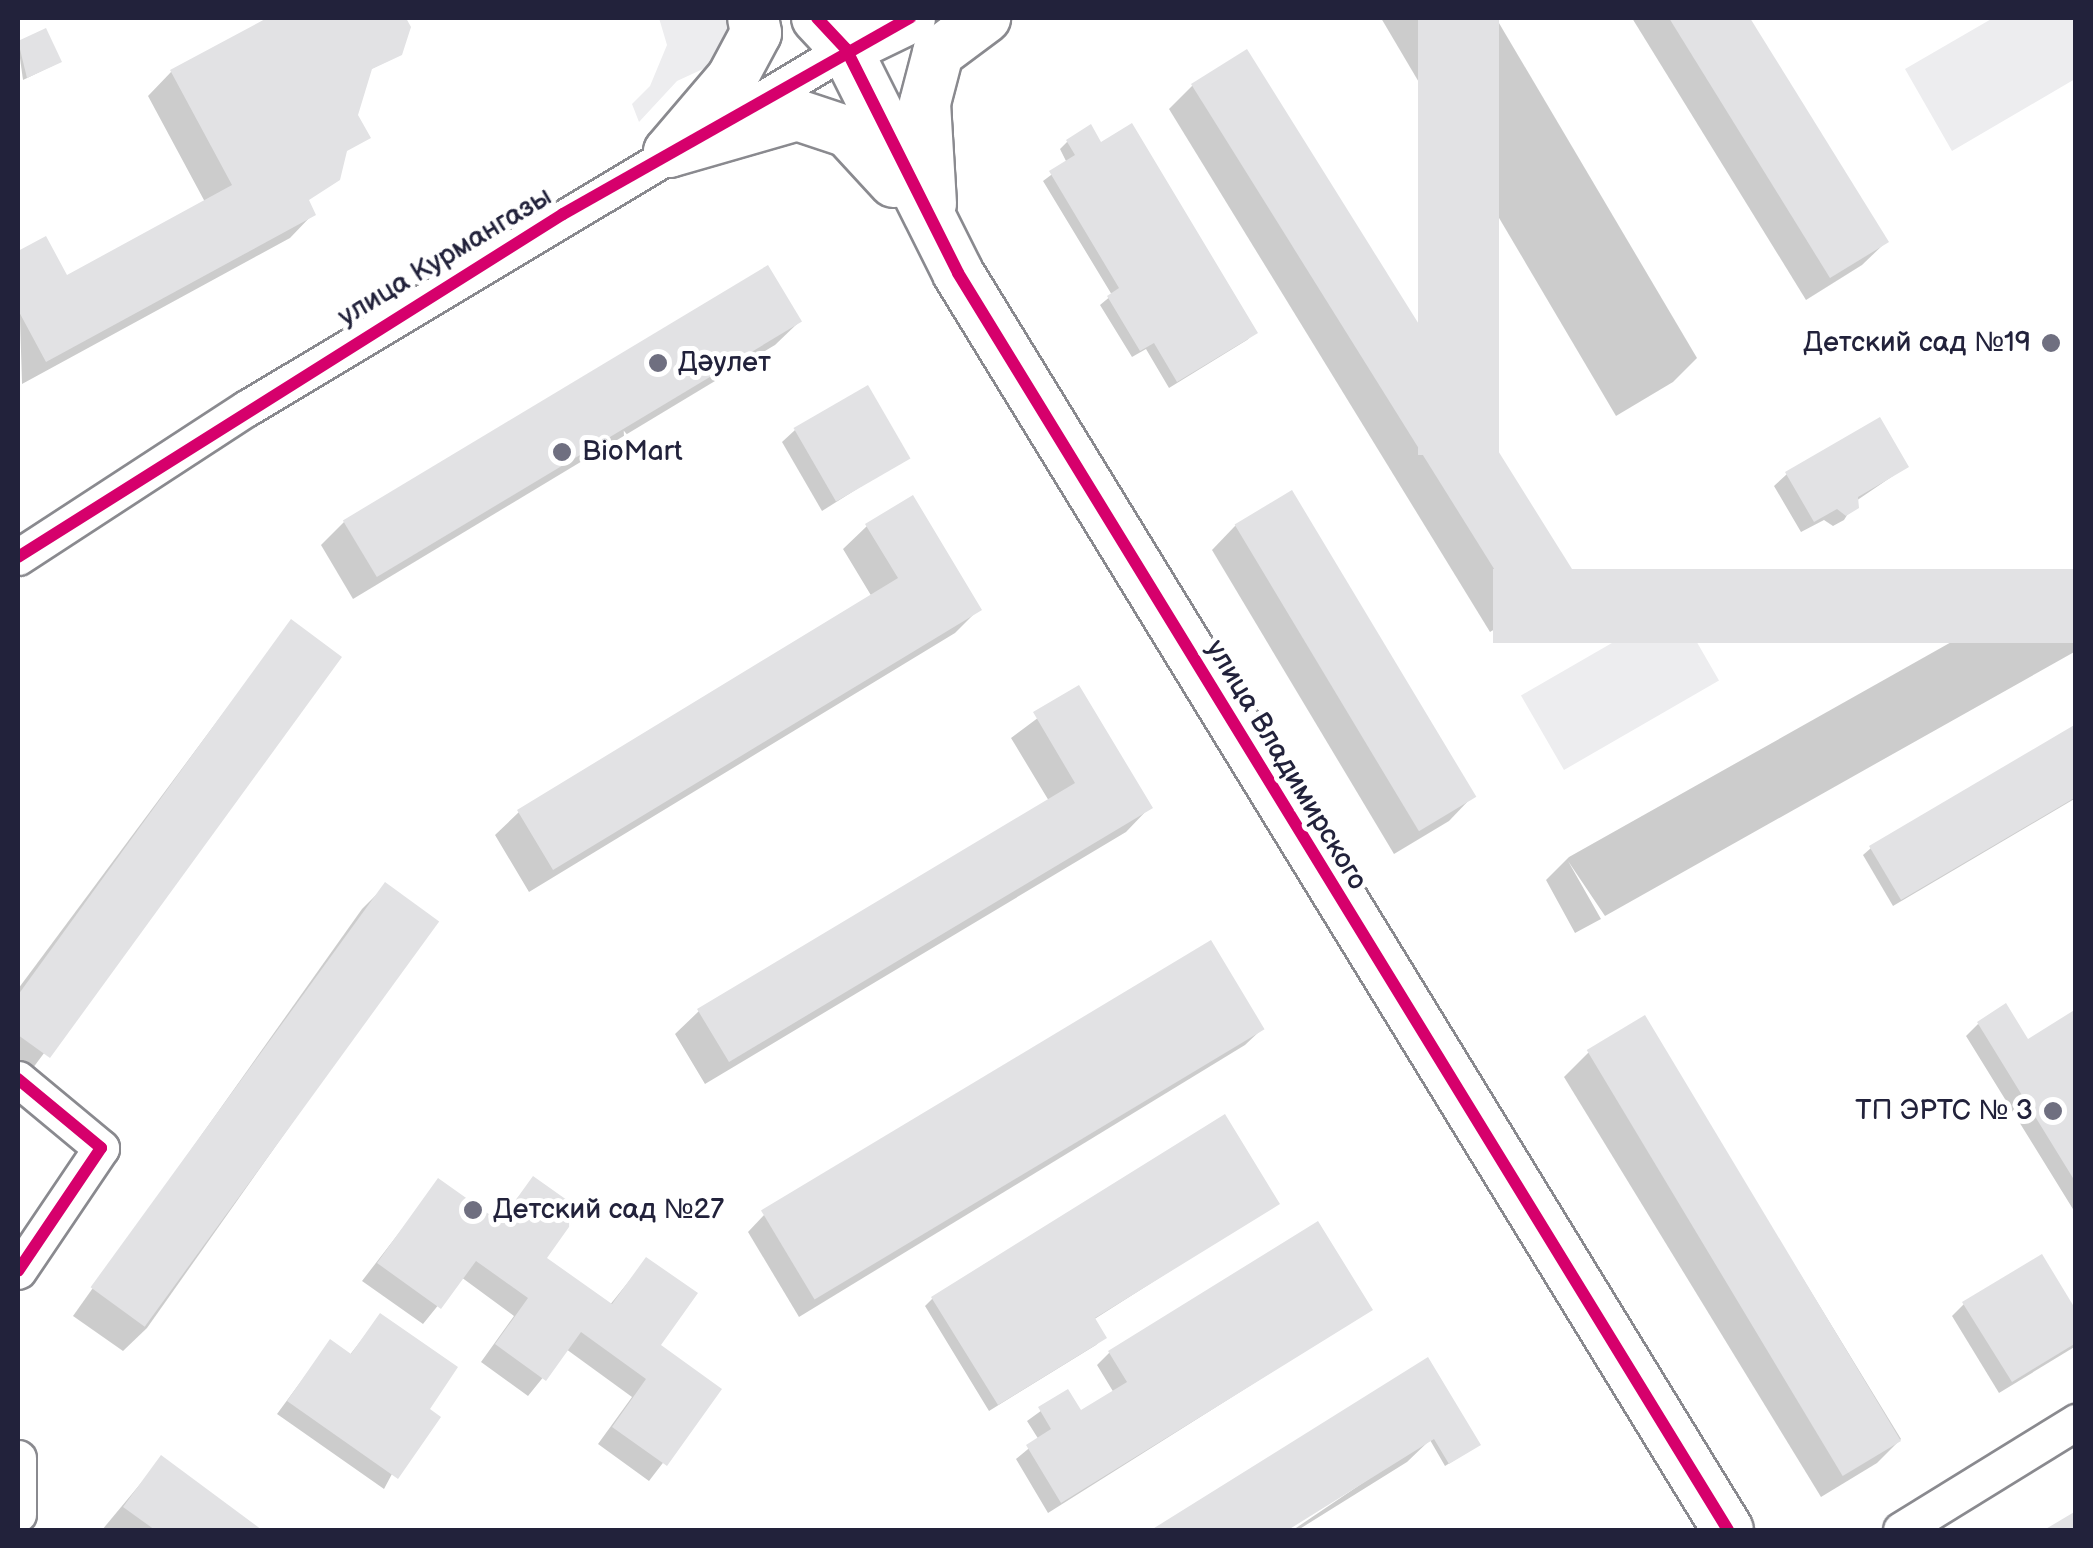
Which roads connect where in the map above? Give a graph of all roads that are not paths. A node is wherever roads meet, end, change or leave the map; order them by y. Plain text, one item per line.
1 (754, 18) edge
2 (910, 18) edge
3 (984, 18) edge
4 (832, 33) edge
5 (669, 152) junction
6 (932, 224) junction
7 (18, 557) edge
8 (18, 1079) edge
9 (18, 1271) edge
10 (2076, 1422) edge
11 (18, 1458) edge
12 (18, 1514) edge
13 (1728, 1530) edge
14 (1901, 1530) edge

1 - 5 street
2 - 4 street, улица Курмангазы
3 - 6 street
4 - 5 street, улица Курмангазы
4 - 6 street, улица Владимирского
5 - 6 street
5 - 7 street, улица Курмангазы
6 - 13 street, улица Владимирского
8 - 9 street
10 - 14 street
11 - 12 street

